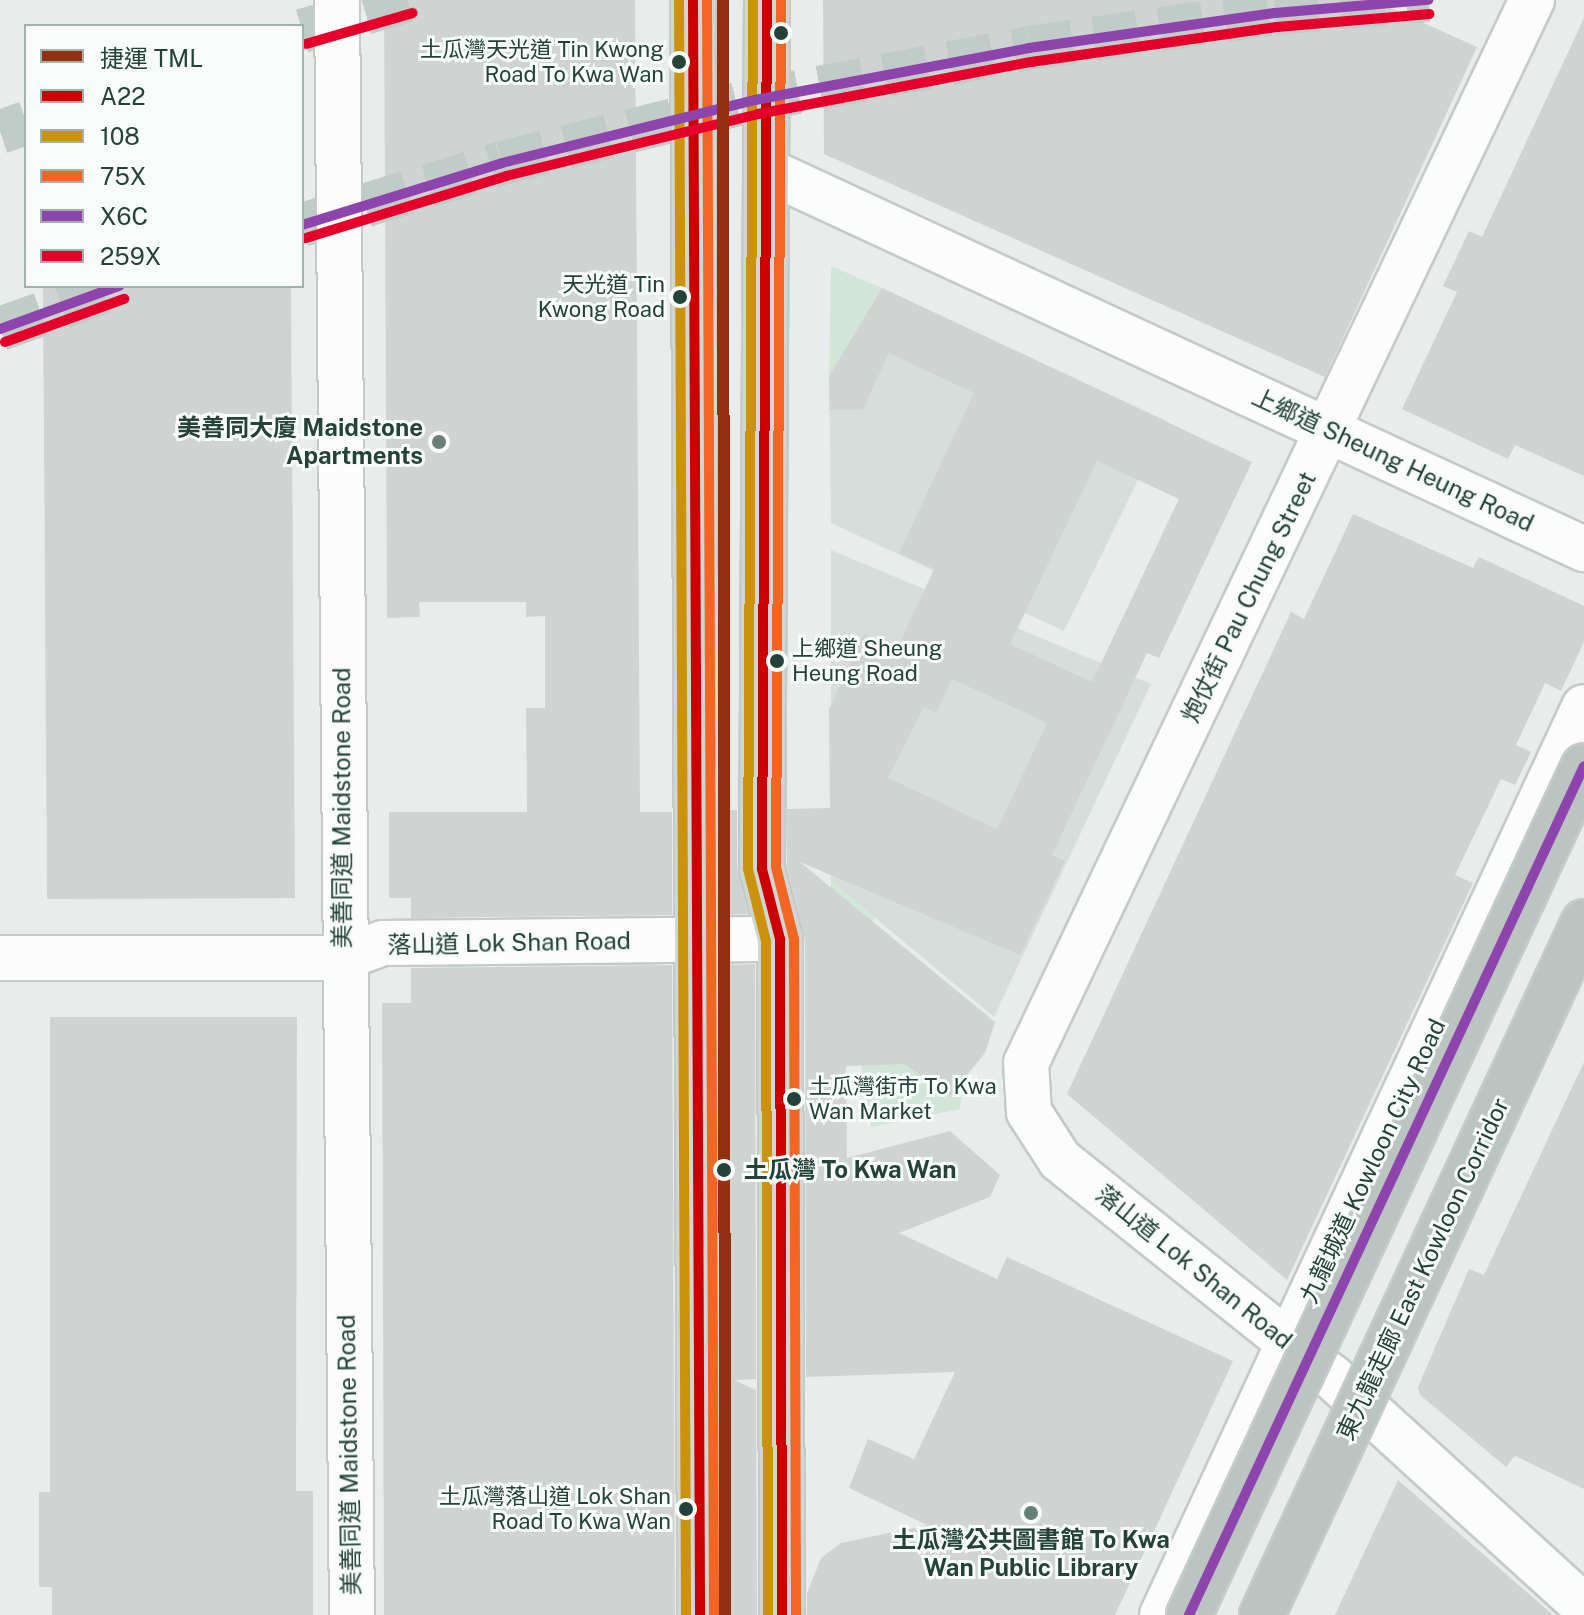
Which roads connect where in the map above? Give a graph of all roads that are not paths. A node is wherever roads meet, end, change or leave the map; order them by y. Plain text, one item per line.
1 (337, 0) edge
2 (693, 0) edge
3 (767, 0) edge
4 (1532, 0) edge
5 (766, 170) junction
6 (1329, 431) junction
7 (1584, 549) edge
8 (1584, 707) edge
9 (1584, 766) edge
10 (1584, 922) edge
11 (780, 939) junction
12 (700, 941) junction
13 (1584, 955) edge
14 (0, 958) edge
15 (342, 958) junction
16 (1026, 1063) joint
17 (1288, 1342) junction
18 (1371, 1413) junction
19 (1584, 1606) edge
20 (352, 1615) edge
21 (700, 1615) edge
22 (782, 1615) edge
23 (1162, 1615) edge
24 (1189, 1615) edge
25 (1262, 1615) edge
26 (1277, 1615) edge

1 - 15 street, 美善同道 Maidstone Road
2 - 12 main road
3 - 5 main road
4 - 6 street, 炮仗街 Pau Chung Street
5 - 6 street, 上鄉道 Sheung Heung Road
5 - 11 main road
6 - 7 street, 上鄉道 Sheung Heung Road
6 - 16 street, 炮仗街 Pau Chung Street
8 - 17 street, 九龍城道 Kowloon City Road
9 - 24 highway, bridge
10 - 25 highway, 東九龍走廊 East Kowloon Corridor, bridge
11 - 12 street, 落山道 Lok Shan Road
11 - 22 main road
12 - 15 street, 落山道 Lok Shan Road
12 - 21 main road
13 - 18 street
14 - 15 street, 落山道 Lok Shan Road
15 - 20 street, 美善同道 Maidstone Road
16 - 17 street, 落山道 Lok Shan Road
17 - 18 street, 落山道 Lok Shan Road
17 - 23 street, 九龍城道 Kowloon City Road
18 - 19 street, 落山道 Lok Shan Road
18 - 26 street

